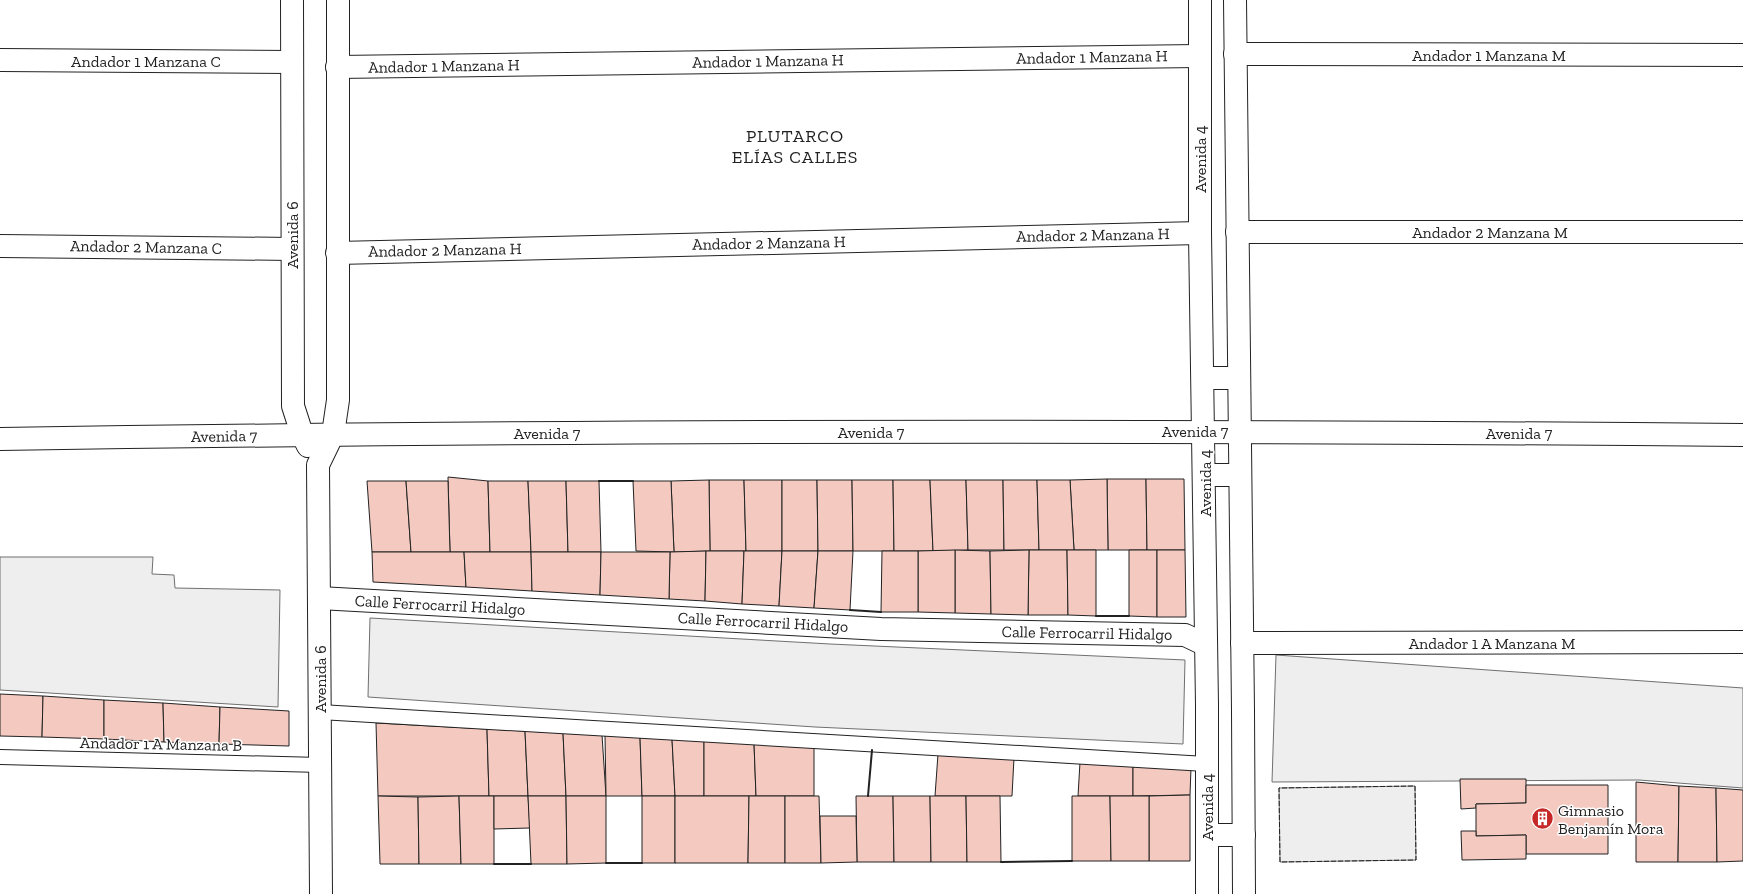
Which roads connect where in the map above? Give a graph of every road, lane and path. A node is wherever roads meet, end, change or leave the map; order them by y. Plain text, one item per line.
1 (292, 0) edge
2 (338, 0) edge
3 (1200, 0) edge
4 (1235, 0) edge
5 (1235, 54) junction
6 (1743, 55) edge
7 (1199, 56) junction
8 (0, 60) edge
9 (291, 62) junction
10 (337, 67) junction
11 (1237, 232) junction
12 (1743, 232) edge
13 (1200, 233) junction
14 (0, 246) edge
15 (292, 249) junction
16 (337, 253) junction
17 (1203, 378) junction
18 (1239, 378) junction
19 (1240, 430) junction
20 (1204, 431) junction
21 (302, 434) junction
22 (333, 434) junction
23 (1743, 434) edge
24 (0, 439) edge
25 (318, 465) junction
26 (1204, 475) junction
27 (1240, 475) junction
28 (319, 598) junction
29 (1743, 642) edge
30 (1242, 643) junction
31 (1206, 644) junction
32 (320, 712) junction
33 (0, 757) edge
34 (1206, 758) junction
35 (320, 764) junction
36 (1207, 835) junction
37 (1244, 835) junction
38 (321, 894) edge
39 (1207, 894) edge
40 (1244, 894) edge

1 - 9 street, Avenida 6
2 - 10 street, Avenida 6
3 - 7 street, Avenida 4
4 - 5 street
5 - 6 street, Andador 1 Manzana M
5 - 11 street
7 - 10 street, Andador 1 Manzana H
7 - 13 street, Avenida 4
8 - 9 street, Andador 1 Manzana C
9 - 15 street, Avenida 6
10 - 16 street, Avenida 6
11 - 12 street, Andador 2 Manzana M
11 - 18 street
13 - 16 street, Andador 2 Manzana H
13 - 17 street, Avenida 4
14 - 15 street, Andador 2 Manzana C
15 - 21 street, Avenida 6
16 - 22 street, Avenida 6
17 - 18 street
17 - 20 street, Avenida 4
18 - 19 street
19 - 20 street, Avenida 7
19 - 23 street, Avenida 7
19 - 27 street
20 - 22 street, Avenida 7
20 - 26 street, Avenida 4
21 - 22 street, Avenida 7
21 - 24 street, Avenida 7
21 - 25 street, Avenida 6
22 - 25 street, Avenida 6
25 - 28 street, Avenida 6
26 - 27 street
26 - 31 street, Avenida 4
27 - 30 street
28 - 31 street, Calle Ferrocarril Hidalgo
28 - 32 street, Avenida 6
29 - 30 street, Andador 1 A Manzana M
30 - 37 street
31 - 34 street, Avenida 4
32 - 34 lane
32 - 35 street, Avenida 6
33 - 35 lane, Andador 1 A Manzana B
34 - 36 street, Avenida 4
35 - 38 street, Avenida 6
36 - 37 street
36 - 39 street, Avenida 4
37 - 40 street

